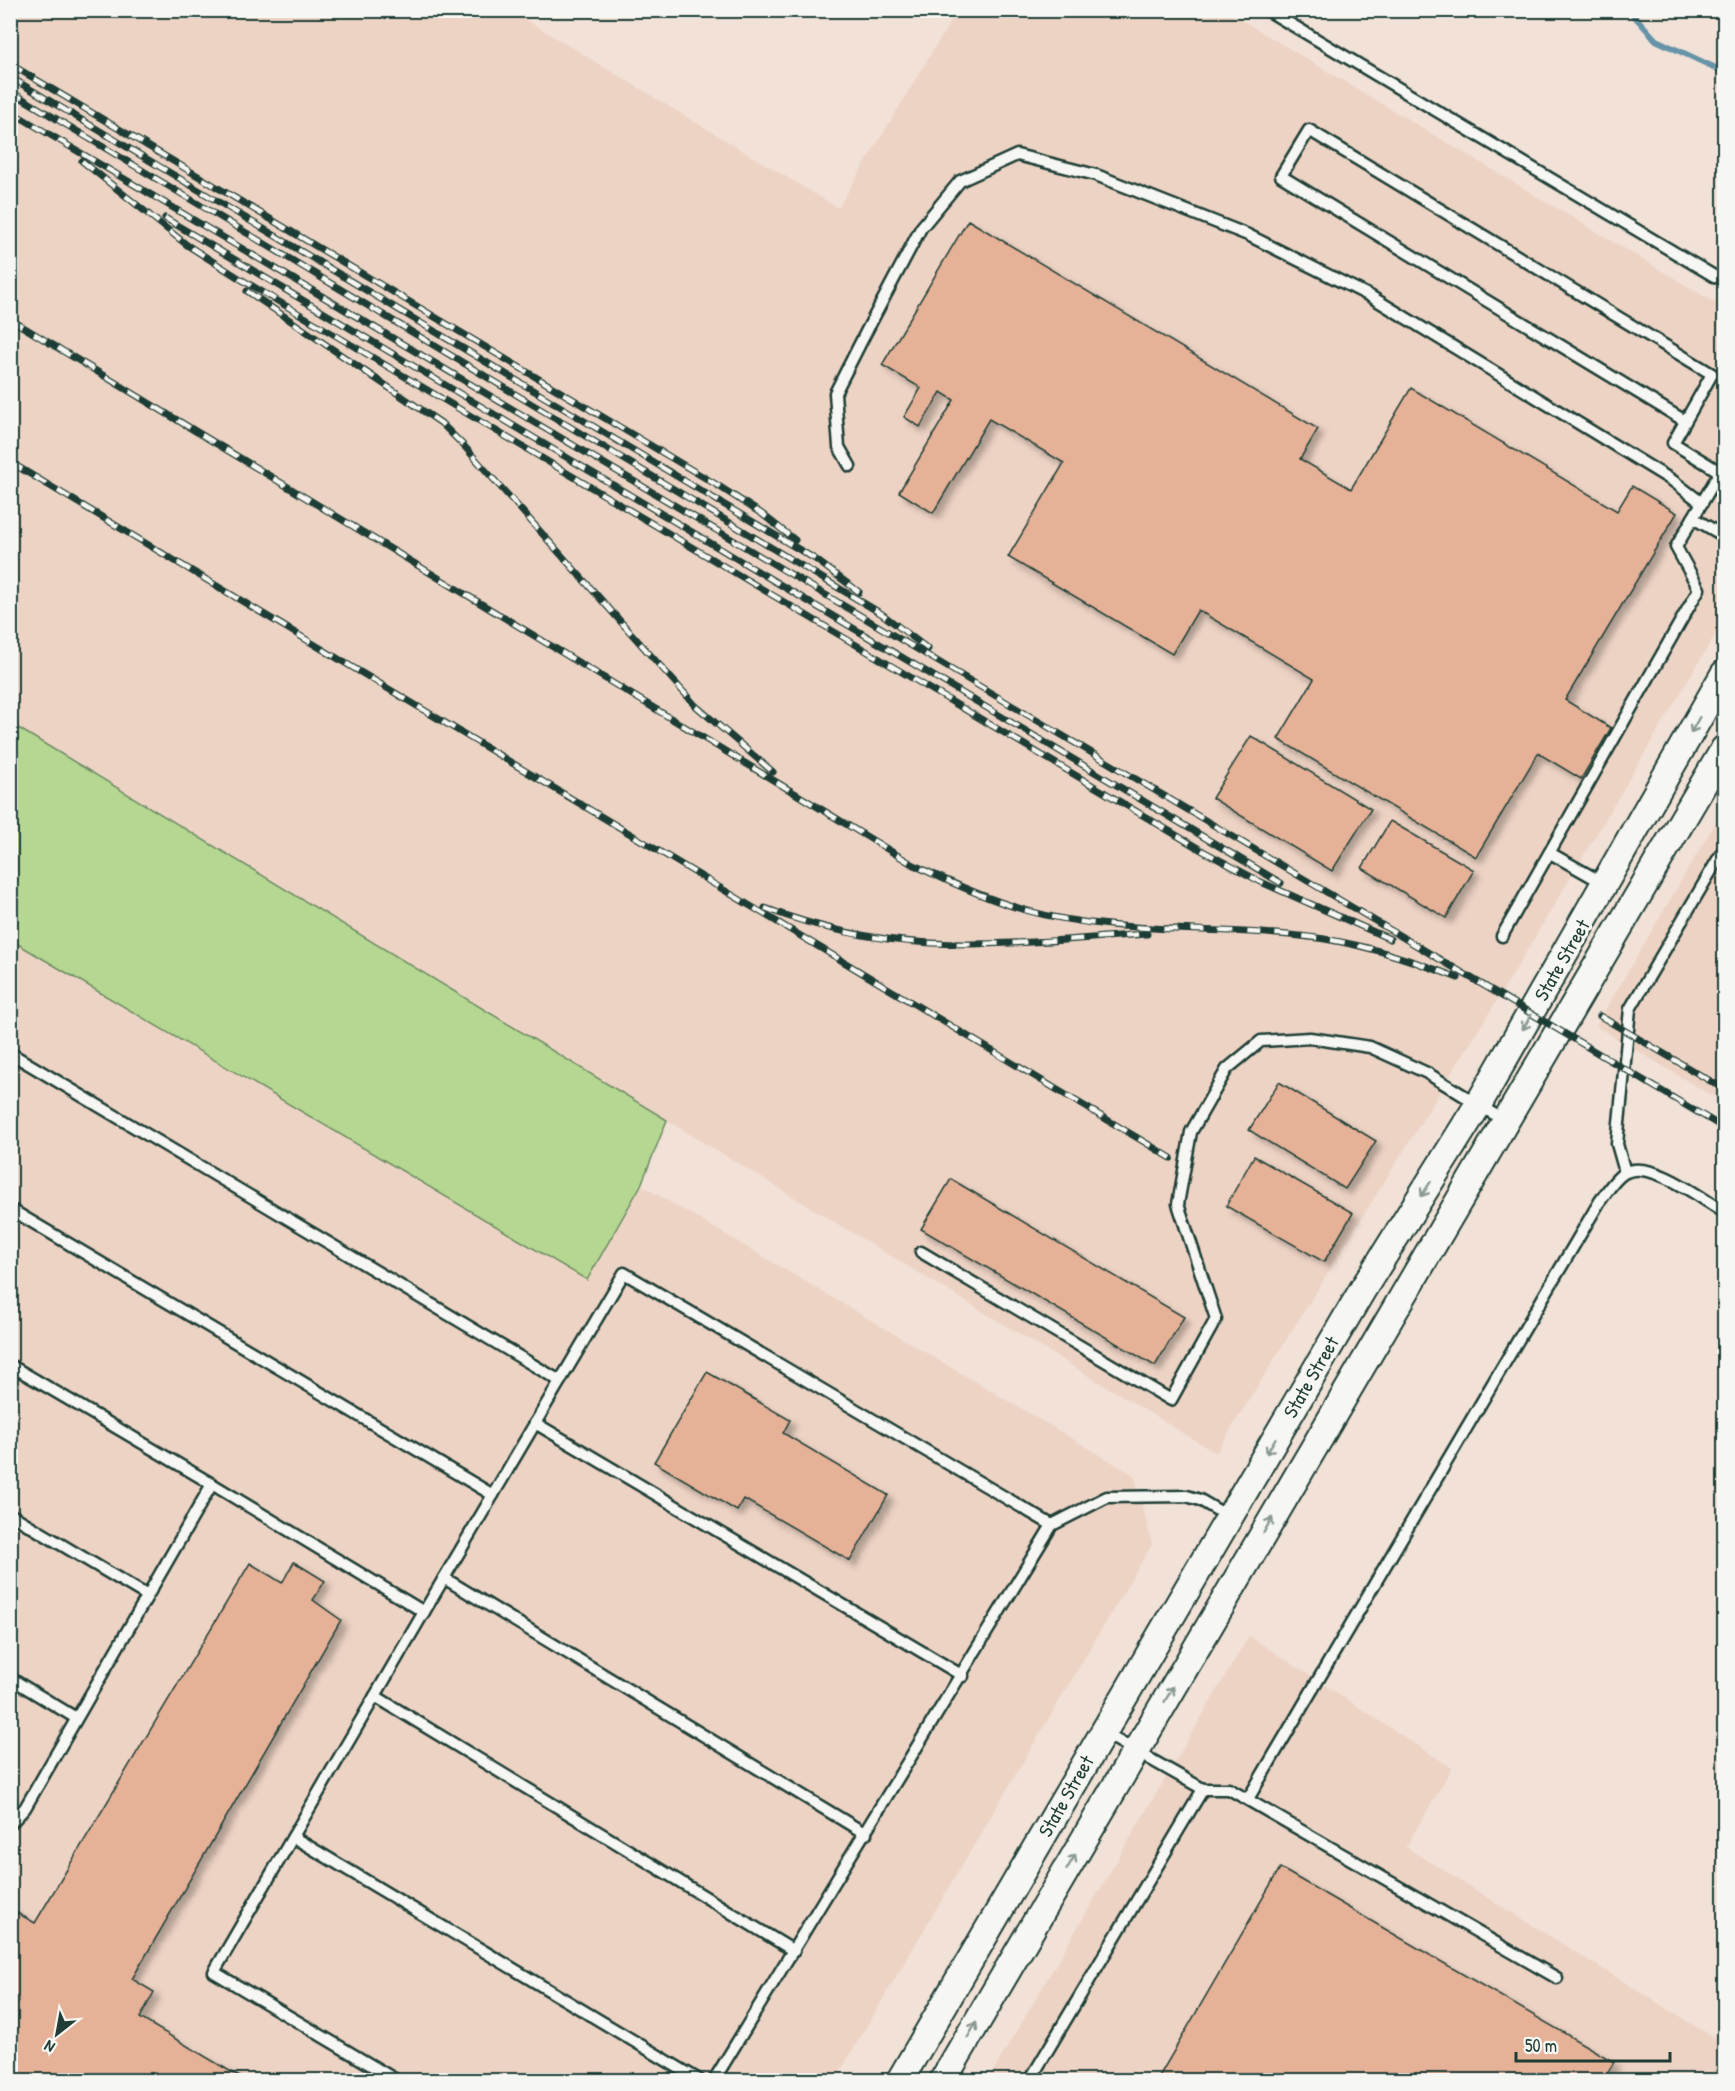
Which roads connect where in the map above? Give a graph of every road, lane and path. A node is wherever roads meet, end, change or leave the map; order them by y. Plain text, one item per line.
1 (1267, 10) edge
2 (1725, 279) edge
3 (1685, 421) junction
4 (850, 466) dead end
5 (1722, 473) edge
6 (1702, 503) junction
7 (1693, 518) junction
8 (1725, 536) edge
9 (1725, 674) edge
10 (1725, 749) edge
11 (1725, 849) edge
12 (1550, 853) junction
13 (1606, 884) junction
14 (1502, 936) dead end
15 (10, 1053) edge
16 (1479, 1105) junction
17 (1505, 1121) junction
18 (1625, 1172) junction
19 (10, 1209) edge
20 (1725, 1212) edge
21 (921, 1252) dead end
22 (10, 1365) edge
23 (560, 1381) junction
24 (535, 1423) junction
25 (212, 1484) junction
26 (493, 1496) junction
27 (10, 1514) edge
28 (1229, 1517) junction
29 (1052, 1525) junction
30 (444, 1578) junction
31 (146, 1595) junction
32 (424, 1612) junction
33 (963, 1676) junction
34 (10, 1678) edge
35 (375, 1696) junction
36 (76, 1718) junction
37 (1103, 1732) junction
38 (1136, 1751) junction
39 (1203, 1789) junction
40 (1248, 1799) junction
41 (10, 1824) edge
42 (866, 1834) junction
43 (293, 1836) junction
44 (794, 1951) junction
45 (1557, 1978) dead end
46 (396, 2080) edge
47 (699, 2080) edge
48 (714, 2080) edge
49 (900, 2080) edge
50 (943, 2080) edge
51 (1030, 2080) edge

1 - 2 lane
3 - 3 lane
3 - 5 lane
4 - 6 lane
5 - 6 lane
6 - 7 lane
7 - 8 lane
7 - 12 lane
9 -> 13 street, State Street
10 - 17 street, State Street
11 - 18 lane
12 - 13 lane
12 - 14 lane
13 -> 16 street, State Street
15 - 23 lane
16 - 17 lane
16 - 21 lane
16 -> 28 street, State Street
38 -> 17 street, State Street
18 - 20 lane
18 - 40 lane
19 - 26 lane
22 - 25 lane
23 - 24 lane
23 - 29 lane
24 - 26 lane
24 - 33 lane
25 - 31 lane
25 - 32 lane
26 - 30 lane
27 - 31 lane
28 - 29 lane
28 - 37 street, State Street
29 - 33 lane
30 - 32 lane
30 - 42 lane
31 - 36 lane
32 - 35 lane
33 - 42 lane
34 - 36 lane
35 - 43 lane
35 - 44 lane
36 - 41 lane
37 - 38 lane
37 - 49 street, State Street
38 - 39 lane
50 -> 38 street, State Street
39 - 40 lane
39 - 51 lane
40 - 45 lane
42 - 44 lane
43 - 46 lane
43 - 47 lane
44 - 48 lane

